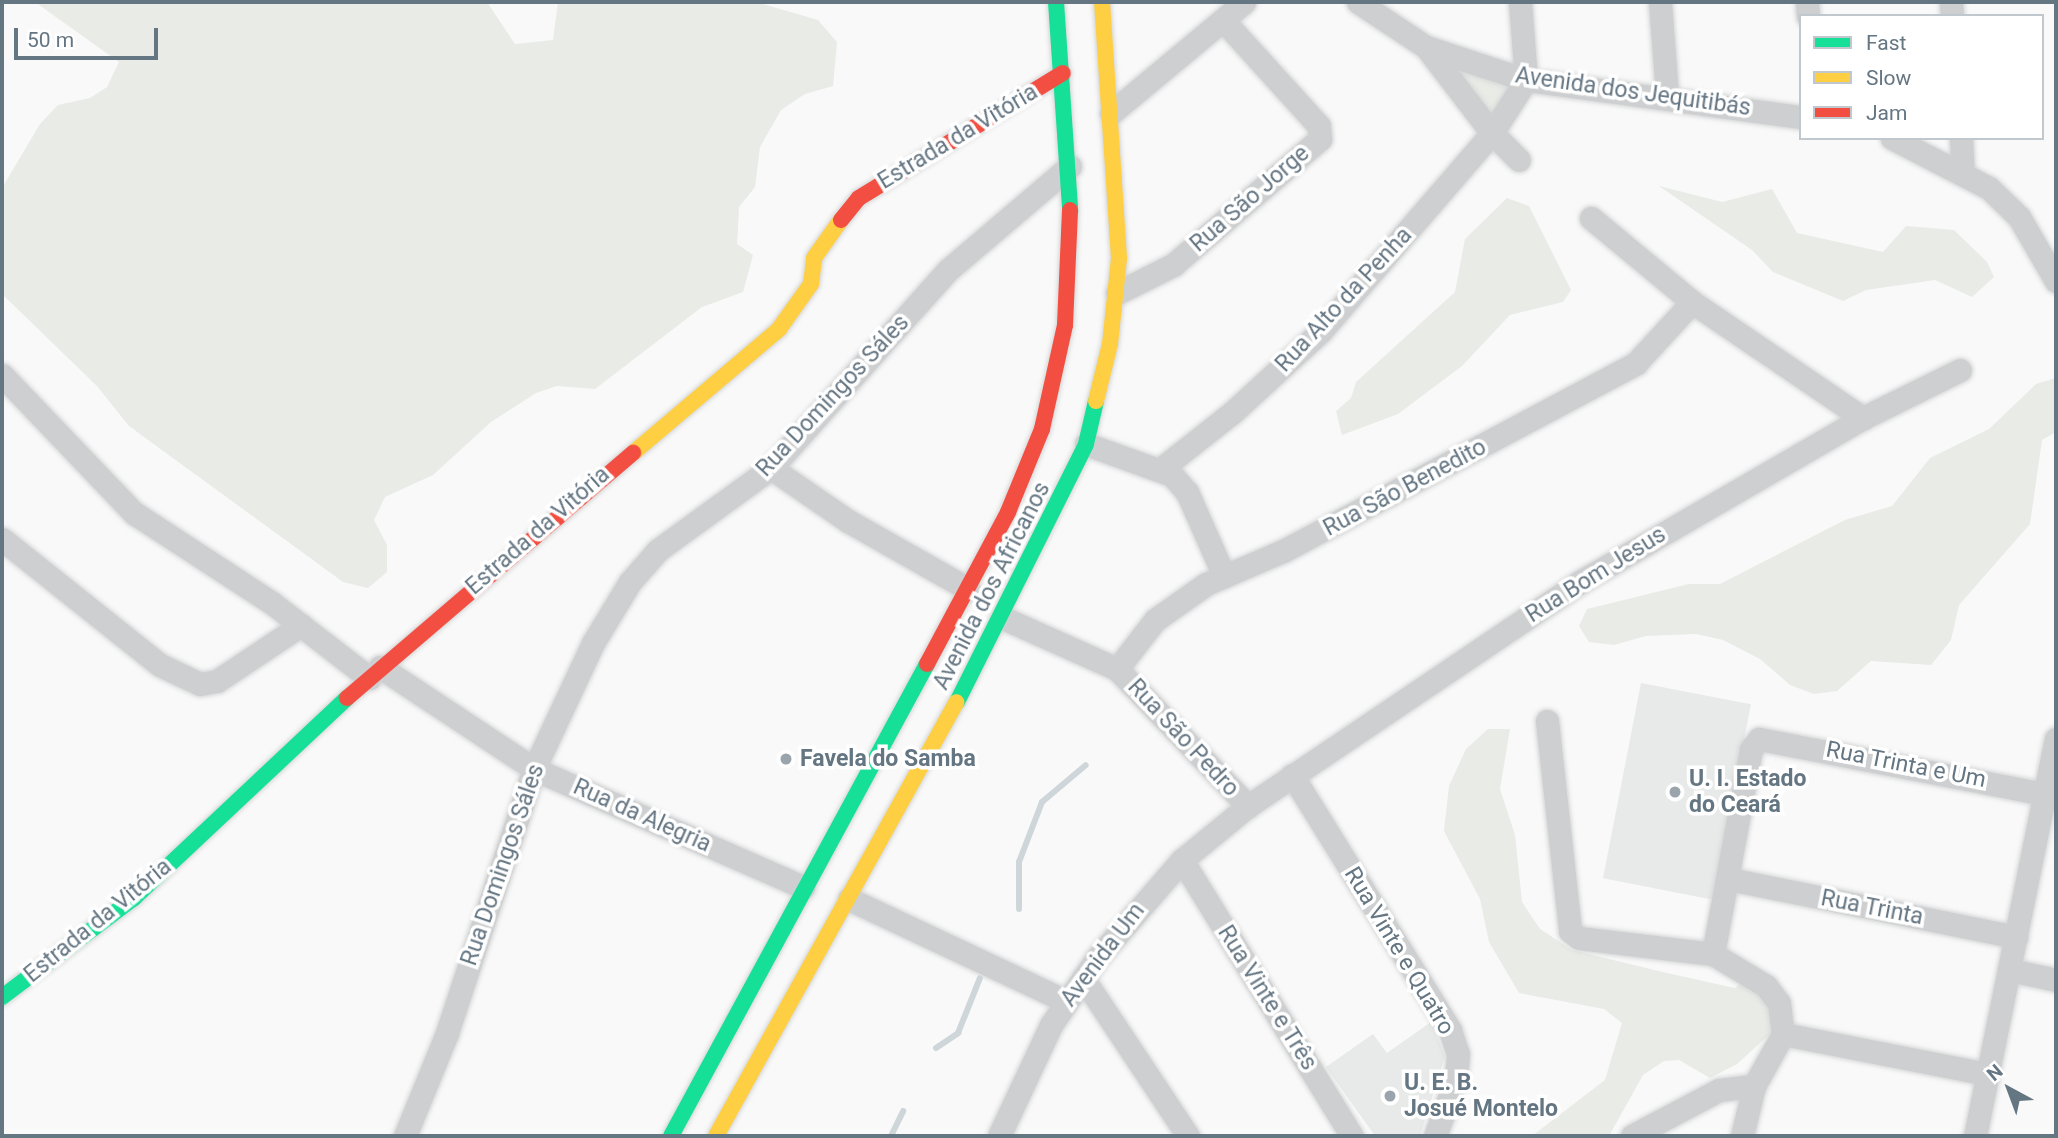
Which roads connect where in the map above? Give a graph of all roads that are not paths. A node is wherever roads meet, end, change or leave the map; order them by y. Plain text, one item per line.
1 (1056, 2) edge
2 (1102, 2) edge
3 (1244, 2) edge
4 (1358, 2) edge
5 (1520, 2) edge
6 (1660, 2) edge
7 (1223, 20) junction
8 (1426, 47) junction
9 (1063, 73) junction
10 (1525, 80) junction
11 (1667, 96) junction
12 (1111, 113) junction
13 (1799, 117) edge
14 (1492, 133) junction
15 (1896, 140) edge
16 (1961, 140) edge
17 (1519, 160) dead end
18 (1114, 162) junction
19 (1070, 166) junction
20 (1963, 171) junction
21 (1591, 218) dead end
22 (2056, 281) edge
23 (1118, 293) junction
24 (1692, 302) junction
25 (1960, 370) dead end
26 (2, 375) edge
27 (1863, 418) junction
28 (1086, 444) junction
29 (1162, 467) junction
30 (771, 468) junction
31 (2, 539) edge
32 (1224, 576) junction
33 (968, 589) junction
34 (1003, 618) junction
35 (300, 625) junction
36 (1117, 669) junction
37 (374, 673) junction
38 (1547, 721) dead end
39 (2056, 739) edge
40 (534, 769) junction
41 (1292, 775) junction
42 (2045, 793) junction
43 (1248, 806) junction
44 (2047, 829) edge
45 (1182, 860) junction
46 (1729, 879) junction
47 (803, 887) junction
48 (849, 899) junction
49 (2016, 937) junction
50 (1713, 954) junction
51 (2009, 970) junction
52 (1083, 978) junction
53 (2056, 980) edge
54 (2, 997) edge
55 (1066, 1001) junction
56 (1783, 1034) junction
57 (1987, 1074) junction
58 (1754, 1086) junction
59 (405, 1136) edge
60 (671, 1136) edge
61 (716, 1136) edge
62 (1000, 1136) edge
63 (1188, 1136) edge
64 (1352, 1136) edge
65 (1435, 1136) edge
66 (1632, 1136) edge
67 (1742, 1136) edge
68 (1975, 1136) edge

1 - 9 main road, Avenida dos Africanos
2 - 12 main road, Avenida dos Africanos
3 - 7 street
4 - 8 street
5 - 10 street
6 - 11 street
7 - 12 street
7 - 23 street, Rua São Jorge
8 - 10 street, Avenida dos Jequitibás
8 - 14 street
9 - 19 main road, Avenida dos Africanos
9 - 37 main road, Estrada da Vitória
10 - 11 street, Avenida dos Jequitibás
10 - 14 street, Rua Alto da Penha
11 - 13 street, Avenida dos Jequitibás
12 - 18 main road, Avenida dos Africanos
14 - 17 street
14 - 29 street, Rua Alto da Penha
15 - 20 street
16 - 20 street
18 - 19 main road
18 - 23 main road, Avenida dos Africanos
19 - 30 street, Rua Domingos Sáles
19 - 33 main road, Avenida dos Africanos
20 - 22 street
21 - 24 street
23 - 28 main road, Avenida dos Africanos
24 - 27 street
24 - 32 street, Rua São Benedito
25 - 27 street, Rua Bom Jesus
26 - 35 street, Rua da Alegria
27 - 41 street, Rua Bom Jesus
28 - 29 street
28 - 34 main road, Avenida dos Africanos
29 - 32 street
30 - 33 street
30 - 40 street, Rua Domingos Sáles
31 - 35 street
32 - 36 street, Rua São Benedito
33 - 47 main road, Avenida dos Africanos
34 - 36 street, Rua São Pedro
34 - 48 main road, Avenida dos Africanos
35 - 37 street, Rua da Alegria
36 - 43 street, Rua São Pedro
37 - 40 street, Rua da Alegria
37 - 54 main road, Estrada da Vitória
38 - 50 street
39 - 42 street
40 - 47 street, Rua da Alegria
40 - 59 street, Rua Domingos Sáles
41 - 43 street, Rua Bom Jesus
41 - 65 street, Rua Vinte e Quatro
42 - 44 street
42 - 46 street, Rua Trinta e Um
43 - 45 street, Avenida Um
44 - 49 street
45 - 52 street, Avenida Um
45 - 64 street, Rua Vinte e Três
46 - 49 street, Rua Trinta
46 - 50 street
47 - 60 main road, Avenida dos Africanos
48 - 55 street
48 - 61 main road, Avenida dos Africanos
49 - 51 street
50 - 56 street
51 - 53 street
51 - 57 street
52 - 55 street, Avenida Um
52 - 63 street
55 - 62 street, Avenida Um
56 - 57 street
56 - 58 street
57 - 68 street
58 - 66 street
58 - 67 street

